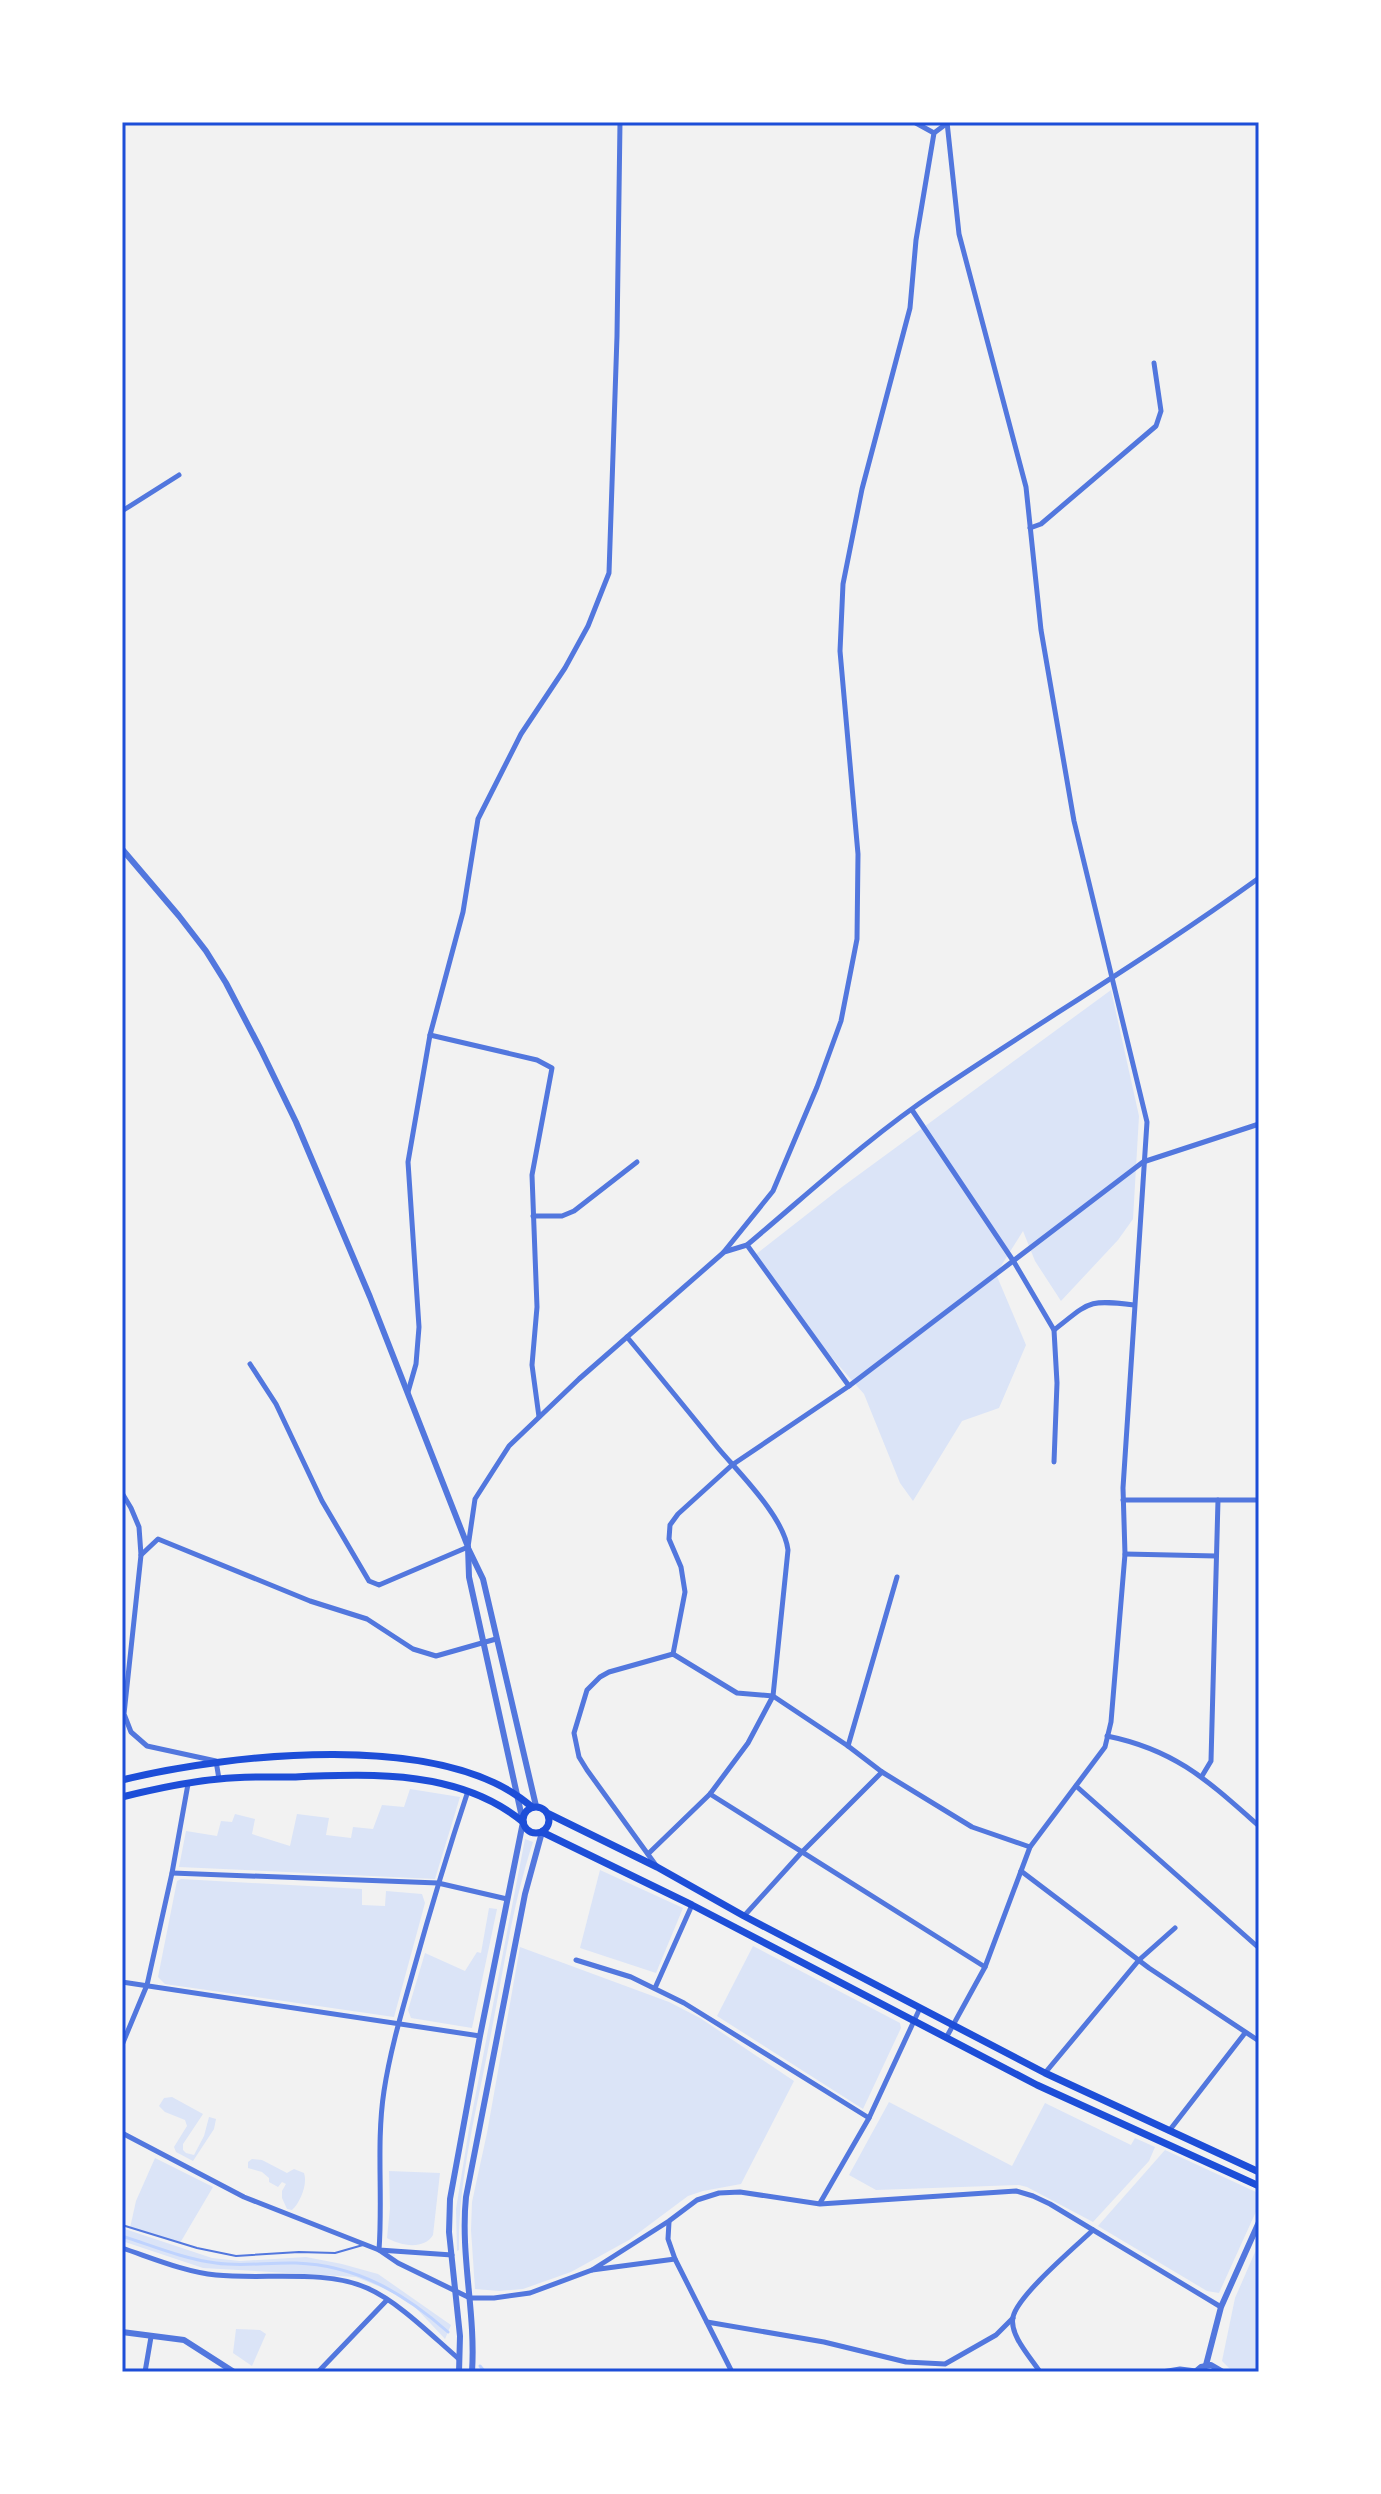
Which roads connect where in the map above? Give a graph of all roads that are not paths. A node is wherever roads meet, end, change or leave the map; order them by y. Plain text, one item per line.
1 (620, 122) edge
2 (914, 122) edge
3 (947, 122) edge
4 (934, 133) junction
5 (1154, 363) dead end
6 (179, 475) dead end
7 (122, 511) edge
8 (1030, 528) junction
9 (122, 849) edge
10 (1259, 878) edge
11 (1111, 977) junction
12 (430, 1035) junction
13 (912, 1110) junction
14 (1259, 1124) edge
15 (637, 1162) dead end
16 (1143, 1162) junction
17 (533, 1216) junction
18 (747, 1245) junction
19 (723, 1253) junction
20 (1014, 1262) junction
21 (1134, 1305) junction
22 (1054, 1330) junction
23 (627, 1337) junction
24 (250, 1364) dead end
25 (849, 1386) junction
26 (408, 1392) junction
27 (539, 1417) junction
28 (1054, 1462) dead end
29 (732, 1465) junction
30 (122, 1493) edge
31 (1123, 1500) junction
32 (1218, 1500) junction
33 (1259, 1500) edge
34 (468, 1547) junction
35 (1125, 1554) junction
36 (141, 1555) junction
37 (1216, 1556) junction
38 (897, 1577) dead end
39 (496, 1639) junction
40 (482, 1643) junction
41 (673, 1654) junction
42 (773, 1696) junction
43 (1107, 1736) junction
44 (848, 1746) junction
45 (216, 1761) junction
46 (882, 1772) junction
47 (1202, 1776) junction
48 (219, 1779) junction
49 (122, 1780) edge
50 (188, 1784) junction
51 (1076, 1786) junction
52 (468, 1791) junction
53 (517, 1793) junction
54 (710, 1794) junction
55 (122, 1797) edge
56 (534, 1807) junction
57 (549, 1814) junction
58 (523, 1822) junction
59 (1259, 1826) edge
60 (542, 1832) junction
61 (1030, 1847) junction
62 (801, 1853) junction
63 (648, 1854) junction
64 (657, 1867) junction
65 (1021, 1871) junction
66 (172, 1873) junction
67 (438, 1883) junction
68 (507, 1899) junction
69 (692, 1905) junction
70 (744, 1916) junction
71 (1175, 1928) dead end
72 (1259, 1948) edge
73 (576, 1960) dead end
74 (1139, 1960) junction
75 (985, 1967) junction
76 (122, 1982) edge
77 (147, 1985) junction
78 (655, 1989) junction
79 (920, 2008) junction
80 (399, 2022) junction
81 (913, 2022) junction
82 (955, 2025) junction
83 (1245, 2033) junction
84 (480, 2036) junction
85 (946, 2039) junction
86 (1259, 2041) edge
87 (122, 2045) edge
88 (1045, 2073) junction
89 (869, 2118) junction
90 (1169, 2131) junction
91 (122, 2133) edge
92 (1259, 2172) edge
93 (1259, 2186) edge
94 (820, 2204) junction
95 (669, 2221) junction
96 (1259, 2222) edge
97 (122, 2225) edge
98 (1093, 2230) junction
99 (364, 2244) junction
100 (122, 2248) edge
101 (379, 2250) junction
102 (452, 2255) junction
103 (675, 2259) junction
104 (592, 2270) junction
105 (455, 2292) junction
106 (470, 2298) junction
107 (387, 2300) junction
108 (1221, 2307) junction
109 (1013, 2318) junction
110 (707, 2322) junction
111 (122, 2332) edge
112 (151, 2337) junction
113 (460, 2357) junction
114 (1206, 2365) junction
115 (1196, 2371) edge
116 (1222, 2371) edge
117 (145, 2372) edge
118 (234, 2372) edge
119 (318, 2372) edge
120 (459, 2372) edge
121 (472, 2372) edge
122 (732, 2372) edge
123 (1040, 2372) edge
124 (1162, 2372) edge

1 - 12 street
2 - 4 street
3 - 4 street
3 - 8 street
4 - 19 street
5 - 8 street
6 - 7 street
8 - 11 street
9 - 26 street
10 - 11 street
11 - 13 street
11 - 16 street
12 - 17 street
12 - 26 street
13 - 18 street
13 - 20 street
14 - 16 street
15 - 17 street
16 - 20 street
16 - 21 street
17 - 27 street
18 - 19 street
18 - 25 street
19 - 23 street
20 - 22 street
20 - 25 street
21 - 22 street
21 - 31 street
22 - 28 street
23 - 27 street
23 - 29 street
24 - 34 street
25 - 29 street
26 - 34 street
27 - 34 street
29 - 41 street
29 - 42 street
30 - 36 street
31 - 32 street
31 - 35 street
32 - 33 street
32 - 37 street
34 - 39 street
34 - 40 street
35 - 37 street
35 - 43 street
36 - 40 street
36 - 45 street
37 - 47 street
38 - 44 street
39 - 40 street
39 - 56 street
40 - 53 street
41 - 42 street
41 - 63 street
42 - 44 street
42 - 54 street
43 - 47 street
43 - 51 street
44 - 46 street
45 - 48 street
45 - 49 main road
45 - 53 main road
46 - 61 street
46 - 62 street
47 - 59 street
48 - 50 main road
48 - 52 main road
50 - 55 main road
50 - 66 street
51 - 61 street
51 - 72 street
52 - 58 main road
52 - 67 street
53 - 56 main road
53 - 58 street
54 - 62 street
54 - 63 street
56 - 57 main road
56 - 58 main road
57 - 60 main road
57 - 64 main road
58 - 60 main road
58 - 68 street
60 - 69 main road
60 - 106 street
61 - 65 street
62 - 70 street
62 - 75 street
63 - 64 street
64 - 70 main road
65 - 74 street
65 - 75 street
66 - 67 street
66 - 77 street
67 - 68 street
67 - 80 street
68 - 84 street
69 - 78 street
69 - 81 main road
70 - 79 main road
71 - 74 street
73 - 78 street
74 - 83 street
74 - 88 street
75 - 82 street
76 - 77 street
77 - 80 street
77 - 87 street
78 - 89 street
79 - 81 street
79 - 82 main road
80 - 84 street
80 - 101 street
81 - 85 main road
81 - 89 street
82 - 85 street
82 - 88 main road
83 - 86 street
83 - 90 street
84 - 102 street
85 - 93 main road
88 - 90 main road
89 - 94 street
90 - 92 main road
91 - 99 street
94 - 95 street
94 - 98 street
95 - 103 street
95 - 104 street
96 - 108 street
97 - 99 lane
98 - 108 street
98 - 109 street
99 - 101 street
100 - 107 street
101 - 102 street
101 - 105 street
102 - 105 street
103 - 104 street
103 - 110 street
104 - 106 street
105 - 106 street
105 - 113 street
106 - 121 street
107 - 113 street
107 - 119 street
108 - 114 street
109 - 110 street
109 - 123 street
110 - 122 street
111 - 112 street
112 - 117 street
112 - 118 street
113 - 120 street
114 - 115 street
114 - 116 street
115 - 124 street

